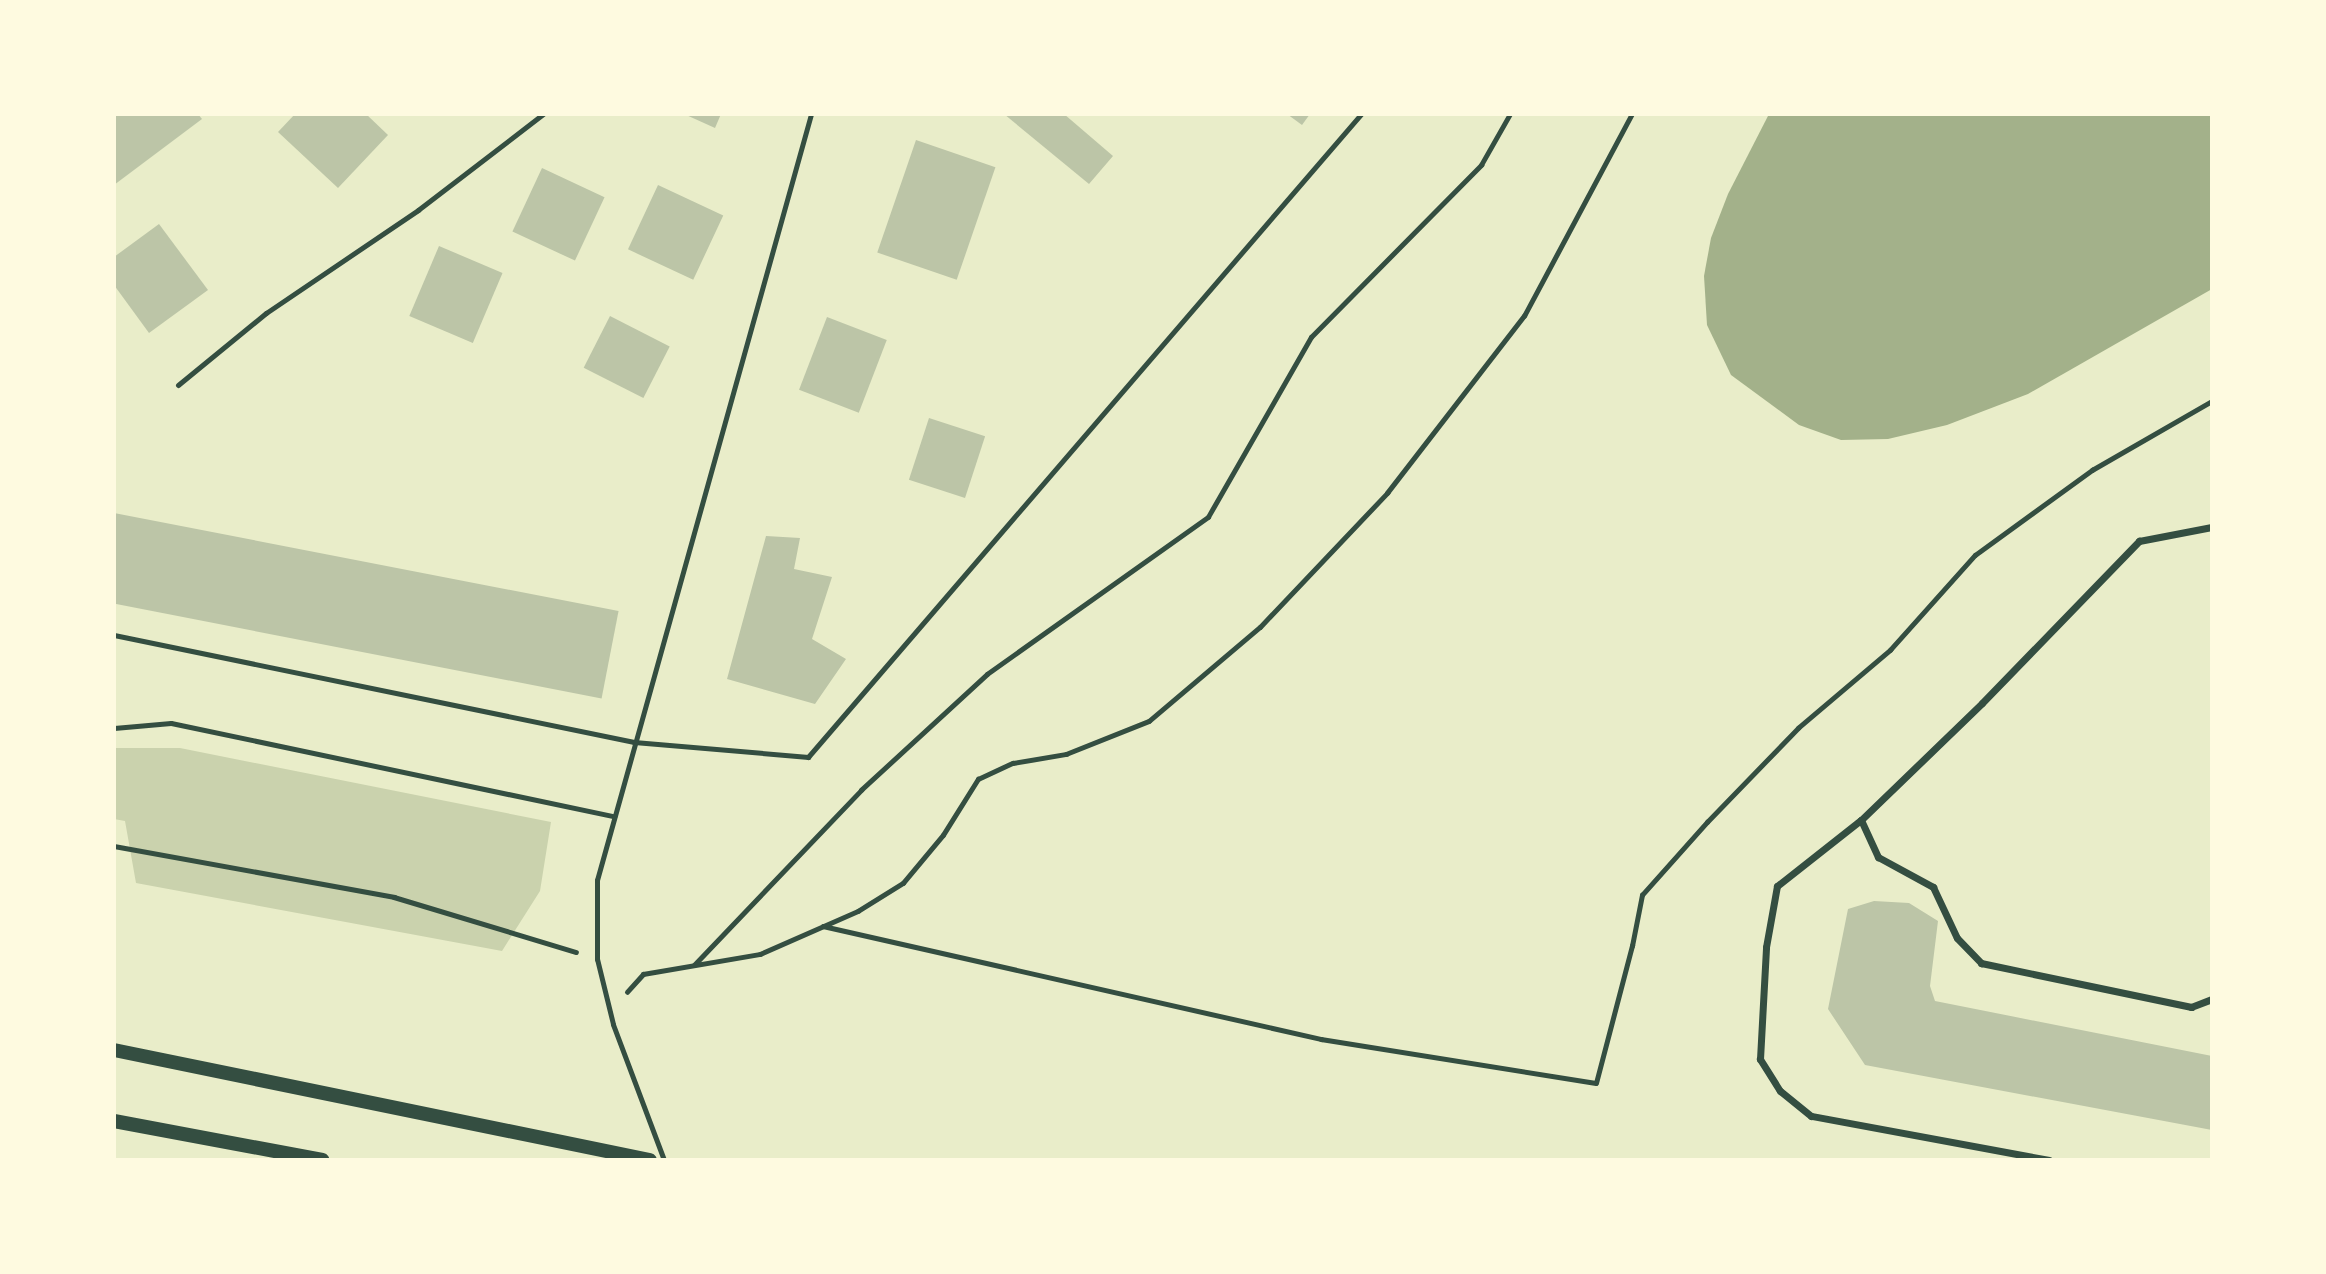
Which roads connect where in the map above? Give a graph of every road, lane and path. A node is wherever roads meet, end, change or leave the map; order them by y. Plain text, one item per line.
1 (543, 114) edge
2 (811, 114) edge
3 (1361, 114) edge
4 (1510, 114) edge
5 (1632, 114) edge
6 (178, 385) dead end
7 (2212, 401) edge
8 (2212, 527) edge
9 (114, 635) edge
10 (114, 727) edge
11 (634, 742) junction
12 (614, 816) junction
13 (1861, 820) junction
14 (114, 846) edge
15 (823, 926) junction
16 (597, 959) junction
17 (694, 966) junction
18 (2212, 999) edge
19 (613, 1024) junction
20 (114, 1050) edge
21 (114, 1121) edge
22 (322, 1160) edge
23 (650, 1160) edge
24 (664, 1160) edge
25 (2049, 1160) edge

1 - 6 lane
2 - 11 lane
3 - 11 lane
4 - 17 path
5 - 15 path
7 - 15 path
8 - 13 street
9 - 11 lane
10 - 12 lane
11 - 12 lane
12 - 16 lane
13 - 18 street
13 - 25 street
14 - 16 path
15 - 17 path
16 - 19 lane
17 - 19 path
19 - 24 lane
20 - 23 main road
21 - 22 main road

